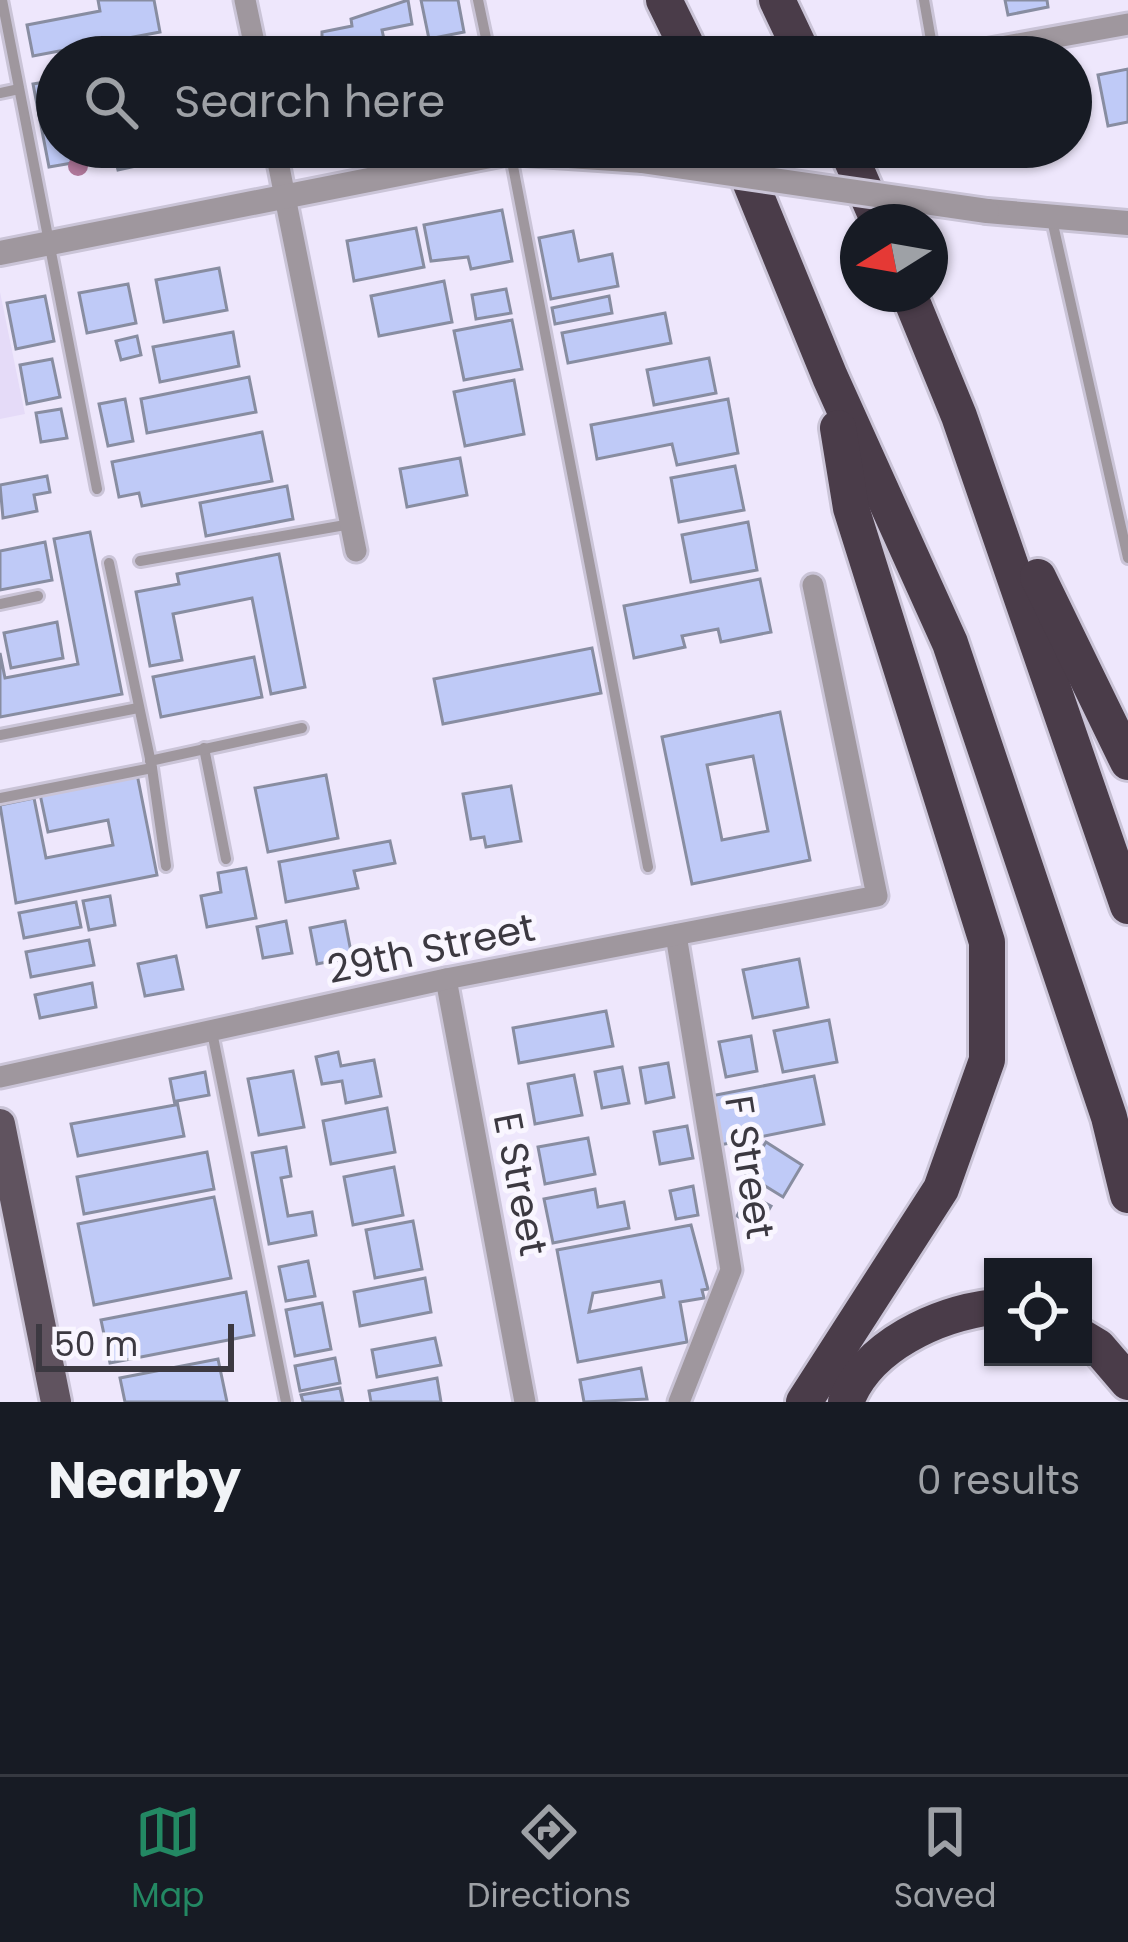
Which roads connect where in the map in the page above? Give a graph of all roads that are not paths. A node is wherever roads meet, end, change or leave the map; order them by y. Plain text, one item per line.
1 (2, 0) edge
2 (245, 0) edge
3 (478, 0) edge
4 (664, 0) edge
5 (777, 0) edge
6 (923, 0) edge
7 (1128, 24) edge
8 (253, 36) edge
9 (486, 36) edge
10 (682, 36) edge
11 (794, 36) edge
12 (930, 36) edge
13 (1062, 36) edge
14 (19, 89) junction
15 (0, 93) edge
16 (279, 168) edge
17 (419, 168) edge
18 (514, 168) edge
19 (697, 168) edge
20 (745, 168) edge
21 (855, 168) edge
22 (285, 196) junction
23 (871, 204) edge
24 (1051, 217) junction
25 (1128, 223) edge
26 (49, 242) junction
27 (0, 253) edge
28 (916, 312) edge
29 (830, 377) junction
30 (959, 416) junction
31 (97, 490) dead end
32 (351, 524) junction
33 (356, 551) dead end
34 (1128, 558) edge
35 (140, 561) dead end
36 (109, 563) dead end
37 (813, 585) dead end
38 (38, 596) dead end
39 (0, 604) edge
40 (137, 708) junction
41 (302, 728) dead end
42 (0, 735) edge
43 (204, 748) junction
44 (1128, 762) edge
45 (151, 764) junction
46 (0, 798) edge
47 (226, 859) dead end
48 (166, 866) dead end
49 (648, 867) dead end
50 (1128, 906) edge
51 (676, 935) junction
52 (446, 979) junction
53 (212, 1032) junction
54 (0, 1076) edge
55 (0, 1124) edge
56 (1128, 1195) edge
57 (984, 1308) edge
58 (1092, 1343) edge
59 (1128, 1382) edge
60 (845, 1400) edge
61 (56, 1402) edge
62 (286, 1402) edge
63 (525, 1402) edge
64 (679, 1402) edge
65 (804, 1402) edge

1 - 14 lane
2 - 8 street
3 - 9 lane
4 - 10 highway
5 - 11 highway
6 - 12 lane
7 - 13 street
14 - 15 lane
14 - 26 lane
16 - 22 street
17 - 22 street
18 - 49 lane
19 - 24 street, bridge
20 - 29 highway
21 - 23 highway
22 - 26 street
22 - 32 street
24 - 25 street
24 - 34 lane
26 - 27 street
26 - 31 lane
28 - 30 highway
29 - 56 highway
29 - 65 highway
30 - 44 highway
30 - 50 highway
32 - 33 street
32 - 35 lane
36 - 40 lane
37 - 51 street, 29th Street
38 - 39 lane
40 - 42 lane
40 - 45 lane
41 - 43 lane
43 - 45 lane
43 - 47 lane
45 - 46 lane
45 - 48 lane
51 - 52 street, 29th Street
51 - 64 street, F Street
52 - 53 street, 29th Street
52 - 63 street, E Street
53 - 54 street, 29th Street
53 - 62 lane
55 - 61 main road
57 - 60 highway
58 - 59 highway

